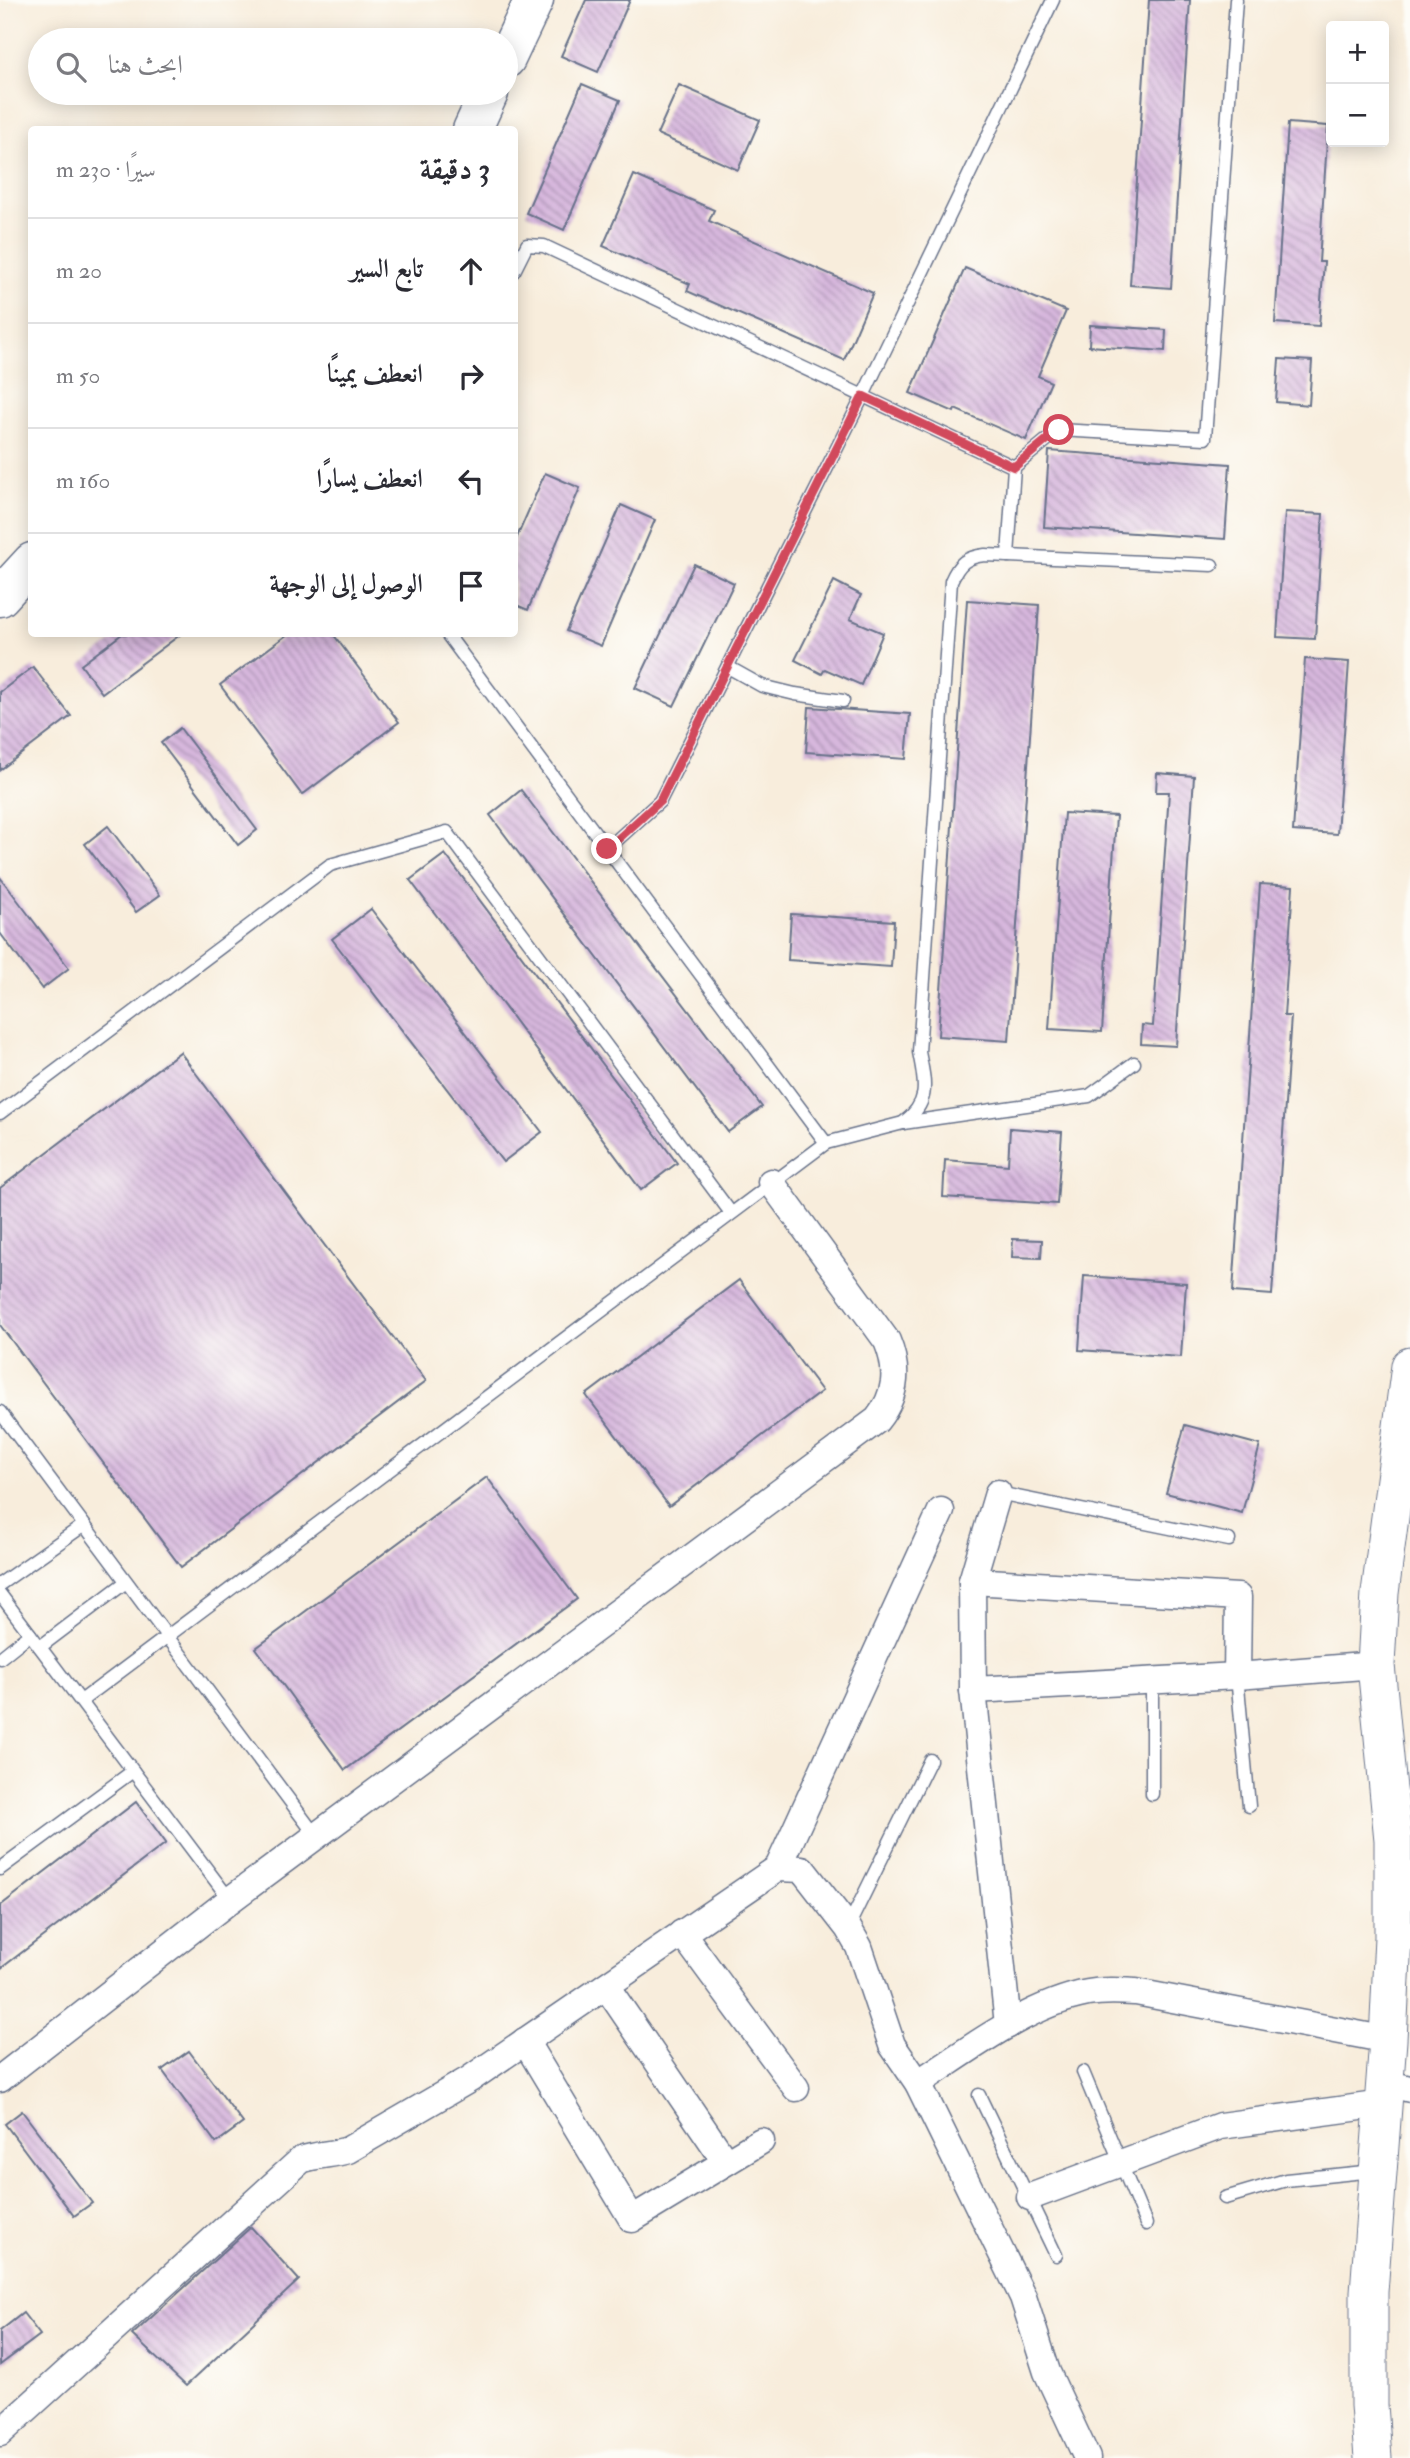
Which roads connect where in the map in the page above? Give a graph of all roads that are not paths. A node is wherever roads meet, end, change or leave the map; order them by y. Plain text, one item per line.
1 (534, 0) edge
2 (1053, 0) edge
3 (1236, 0) edge
4 (518, 34) edge
5 (483, 105) edge
6 (474, 126) edge
7 (518, 263) edge
8 (863, 396) junction
9 (1014, 467) junction
10 (1008, 556) junction
11 (1212, 565) dead end
12 (28, 566) edge
13 (0, 597) edge
14 (449, 637) edge
15 (728, 667) junction
16 (844, 701) dead end
17 (607, 849) junction
18 (1134, 1063) dead end
19 (0, 1113) edge
20 (902, 1123) junction
21 (826, 1143) junction
22 (771, 1182) junction
23 (731, 1213) junction
24 (1410, 1366) edge
25 (0, 1412) edge
26 (998, 1493) joint
27 (941, 1511) dead end
28 (84, 1525) junction
29 (1230, 1540) dead end
30 (972, 1581) junction
31 (126, 1582) junction
32 (0, 1584) edge
33 (0, 1594) edge
34 (30, 1634) junction
35 (167, 1636) junction
36 (40, 1647) junction
37 (0, 1658) edge
38 (1376, 1665) junction
39 (1237, 1676) junction
40 (1152, 1681) junction
41 (973, 1690) junction
42 (81, 1701) junction
43 (930, 1760) dead end
44 (133, 1770) junction
45 (1152, 1794) dead end
46 (1249, 1806) dead end
47 (316, 1836) junction
48 (778, 1868) junction
49 (0, 1869) edge
50 (230, 1900) junction
51 (848, 1928) junction
52 (682, 1933) junction
53 (606, 1986) junction
54 (1008, 2025) junction
55 (1388, 2040) junction
56 (525, 2041) junction
57 (1083, 2073) dead end
58 (0, 2079) edge
59 (918, 2084) junction
60 (796, 2088) dead end
61 (1393, 2092) edge
62 (979, 2095) dead end
63 (761, 2141) dead end
64 (726, 2162) junction
65 (1120, 2163) junction
66 (1378, 2170) junction
67 (1030, 2197) junction
68 (1225, 2198) dead end
69 (1146, 2224) dead end
70 (1056, 2255) dead end
71 (0, 2433) edge
72 (1087, 2458) edge
73 (1373, 2458) edge

1 - 4 main road
2 - 8 lane
3 - 9 lane
5 - 6 main road
7 - 8 lane
8 - 9 lane
8 - 15 lane
9 - 10 lane
10 - 11 lane
10 - 20 lane
12 - 13 main road
14 - 17 lane
15 - 16 lane
15 - 17 lane
17 - 21 lane
18 - 20 lane
19 - 23 lane
20 - 21 lane
21 - 22 lane
22 - 23 lane
22 - 47 street
23 - 35 lane
24 - 38 main road
25 - 28 lane
26 - 29 lane
26 - 30 street
27 - 48 street
28 - 31 lane
28 - 32 lane
30 - 39 street
30 - 41 street
31 - 35 lane
31 - 36 lane
33 - 34 lane
34 - 36 lane
34 - 37 lane
35 - 42 lane
35 - 47 lane
36 - 42 lane
38 - 39 street
38 - 55 main road
39 - 40 street
39 - 46 lane
40 - 41 street
40 - 45 lane
41 - 54 street
42 - 44 lane
43 - 51 lane
44 - 49 lane
44 - 50 lane
47 - 50 street
48 - 51 street
48 - 52 street
50 - 58 street
51 - 59 street
52 - 53 street
52 - 60 street
53 - 56 street
53 - 64 street
54 - 55 street
54 - 59 street
55 - 61 main road
56 - 64 street
56 - 71 street
57 - 65 lane
59 - 72 street
61 - 65 street
61 - 66 main road
62 - 67 lane
63 - 64 street
65 - 67 street
65 - 69 lane
66 - 68 lane
66 - 73 main road
67 - 70 lane

